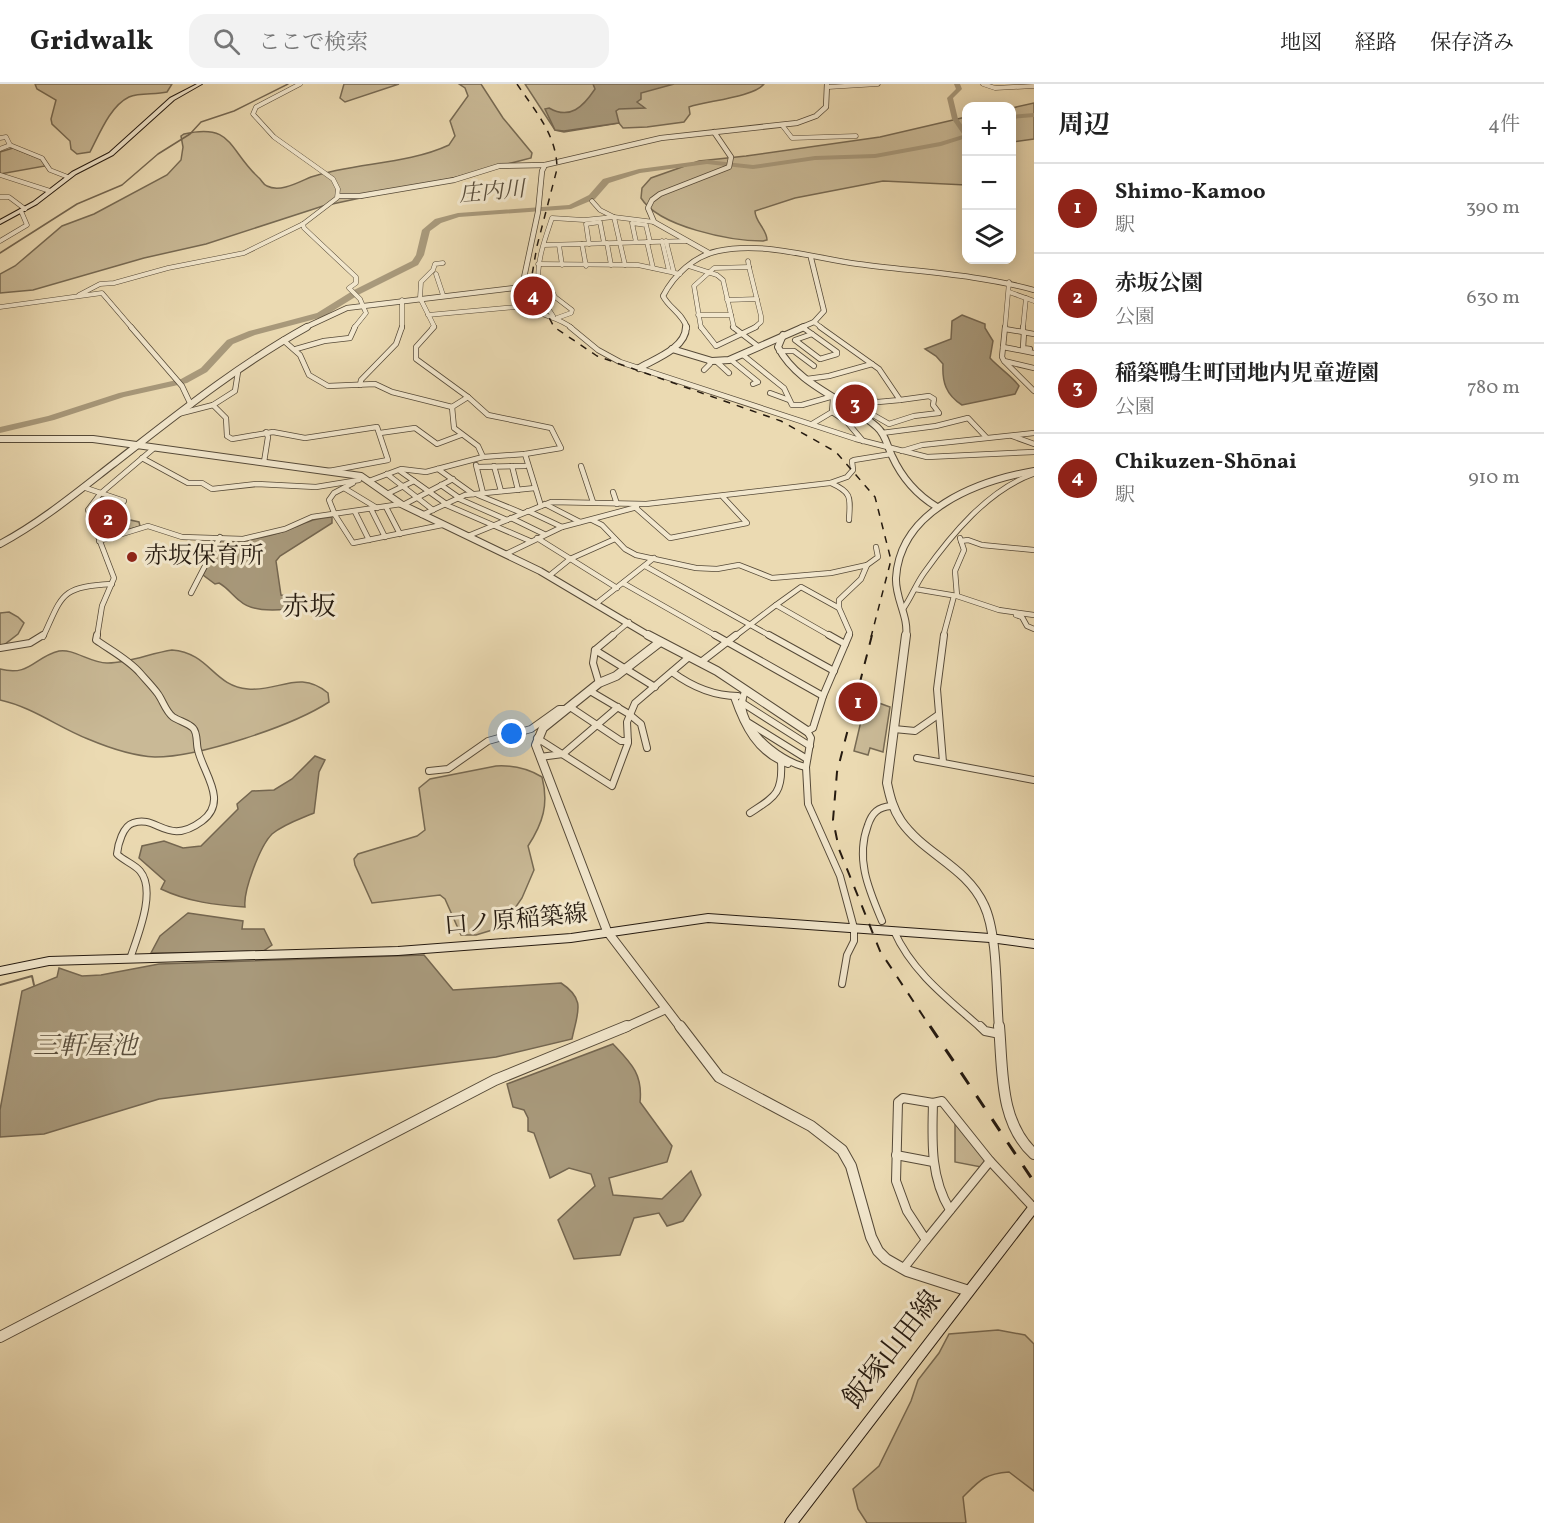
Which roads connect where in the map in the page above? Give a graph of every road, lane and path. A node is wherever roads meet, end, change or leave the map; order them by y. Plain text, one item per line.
1 (200, 84) edge
2 (300, 84) edge
3 (878, 84) edge
4 (983, 84) edge
5 (828, 86) edge
6 (1034, 86) edge
7 (782, 125) junction
8 (714, 132) junction
9 (856, 135) dead end
10 (0, 138) edge
11 (10, 146) junction
12 (0, 149) edge
13 (545, 165) junction
14 (0, 176) edge
15 (68, 177) junction
16 (50, 191) junction
17 (338, 196) junction
18 (0, 197) edge
19 (592, 201) dead end
20 (23, 210) junction
21 (614, 218) junction
22 (0, 222) edge
23 (654, 222) junction
24 (303, 224) junction
25 (0, 241) edge
26 (664, 241) junction
27 (687, 241) junction
28 (636, 242) junction
29 (649, 242) junction
30 (605, 243) junction
31 (620, 243) junction
32 (559, 244) junction
33 (582, 244) junction
34 (589, 244) junction
35 (544, 245) junction
36 (709, 253) junction
37 (811, 258) junction
38 (748, 261) dead end
39 (443, 263) dead end
40 (538, 264) junction
41 (562, 265) junction
42 (625, 265) junction
43 (586, 266) junction
44 (611, 266) junction
45 (689, 266) junction
46 (749, 267) junction
47 (653, 268) junction
48 (708, 272) junction
49 (674, 273) junction
50 (436, 274) dead end
51 (1009, 282) junction
52 (537, 286) junction
53 (522, 287) junction
54 (1034, 290) edge
55 (1009, 292) junction
56 (79, 295) junction
57 (443, 295) junction
58 (420, 298) junction
59 (1026, 298) junction
60 (402, 300) junction
61 (727, 300) junction
62 (757, 300) junction
63 (1034, 301) edge
64 (364, 305) junction
65 (527, 306) junction
66 (0, 307) edge
67 (428, 315) junction
68 (699, 315) junction
69 (730, 315) junction
70 (555, 317) junction
71 (814, 322) junction
72 (802, 327) junction
73 (1005, 329) junction
74 (1023, 332) junction
75 (812, 334) junction
76 (1034, 334) edge
77 (741, 335) junction
78 (783, 335) junction
79 (283, 340) junction
80 (759, 347) junction
81 (1003, 347) junction
82 (296, 349) junction
83 (672, 349) junction
84 (779, 351) junction
85 (1034, 351) edge
86 (743, 355) junction
87 (731, 360) junction
88 (712, 361) junction
89 (1004, 361) junction
90 (872, 364) junction
91 (814, 366) dead end
92 (639, 368) junction
93 (1034, 368) edge
94 (704, 370) dead end
95 (238, 372) junction
96 (729, 373) dead end
97 (1021, 378) junction
98 (807, 379) junction
99 (1034, 380) edge
100 (753, 384) dead end
101 (360, 385) junction
102 (1034, 391) edge
103 (770, 393) dead end
104 (468, 397) junction
105 (832, 398) junction
106 (789, 400) junction
107 (865, 400) junction
108 (900, 400) junction
109 (190, 405) junction
110 (213, 405) junction
111 (452, 407) junction
112 (832, 412) junction
113 (178, 414) junction
114 (812, 424) junction
115 (266, 432) junction
116 (380, 433) junction
117 (882, 433) junction
118 (1034, 433) edge
119 (461, 435) junction
120 (1006, 435) junction
121 (986, 437) junction
122 (0, 439) edge
123 (864, 441) junction
124 (1034, 444) edge
125 (137, 446) junction
126 (153, 449) junction
127 (890, 451) junction
128 (902, 451) junction
129 (1034, 452) edge
130 (525, 454) junction
131 (483, 456) junction
132 (142, 458) junction
133 (474, 459) junction
134 (264, 462) junction
135 (494, 466) junction
136 (512, 466) junction
137 (525, 466) dead end
138 (581, 466) dead end
139 (477, 467) junction
140 (438, 469) junction
141 (399, 470) junction
142 (329, 471) junction
143 (1034, 472) edge
144 (387, 474) junction
145 (364, 479) junction
146 (453, 479) junction
147 (414, 481) junction
148 (830, 483) junction
149 (441, 485) junction
150 (83, 487) junction
151 (403, 487) junction
152 (344, 488) junction
153 (535, 488) junction
154 (518, 490) junction
155 (429, 491) junction
156 (501, 491) junction
157 (613, 492) dead end
158 (483, 493) junction
159 (100, 494) junction
160 (387, 494) junction
161 (475, 494) junction
162 (457, 497) junction
163 (723, 497) junction
164 (417, 498) junction
165 (593, 502) junction
166 (445, 504) junction
167 (617, 504) junction
168 (646, 504) junction
169 (402, 505) junction
170 (543, 505) junction
171 (386, 507) junction
172 (937, 507) junction
173 (378, 508) junction
174 (636, 508) junction
175 (370, 509) junction
176 (433, 510) junction
177 (355, 512) junction
178 (525, 512) junction
179 (111, 515) dead end
180 (334, 515) junction
181 (422, 515) junction
182 (509, 519) junction
183 (592, 520) junction
184 (849, 520) dead end
185 (580, 522) junction
186 (442, 525) junction
187 (494, 525) junction
188 (562, 527) junction
189 (959, 532) junction
190 (400, 534) junction
191 (544, 534) junction
192 (468, 536) junction
193 (220, 537) junction
194 (385, 537) junction
195 (537, 538) junction
196 (615, 538) junction
197 (369, 540) junction
198 (99, 541) junction
199 (961, 541) junction
200 (530, 542) junction
201 (0, 544) edge
202 (876, 547) dead end
203 (1034, 550) edge
204 (506, 554) junction
205 (654, 558) junction
206 (570, 559) junction
207 (867, 565) junction
208 (645, 566) junction
209 (549, 576) junction
210 (623, 583) junction
211 (112, 584) junction
212 (617, 588) junction
213 (915, 589) junction
214 (191, 593) dead end
215 (956, 596) junction
216 (597, 603) junction
217 (776, 605) junction
218 (839, 608) junction
219 (903, 609) junction
220 (1009, 612) junction
221 (1034, 615) edge
222 (629, 622) junction
223 (750, 623) junction
224 (1034, 629) edge
225 (660, 642) junction
226 (726, 643) junction
227 (845, 644) junction
228 (0, 648) edge
229 (595, 650) junction
230 (689, 657) junction
231 (701, 663) junction
232 (626, 669) junction
233 (834, 671) junction
234 (672, 672) junction
235 (599, 683) junction
236 (655, 687) junction
237 (590, 691) junction
238 (743, 696) junction
239 (823, 696) junction
240 (734, 697) junction
241 (618, 707) junction
242 (568, 708) junction
243 (629, 714) junction
244 (938, 715) junction
245 (748, 723) junction
246 (597, 725) junction
247 (894, 729) junction
248 (807, 731) junction
249 (537, 738) junction
250 (628, 741) junction
251 (810, 746) junction
252 (647, 748) dead end
253 (563, 754) junction
254 (540, 757) junction
255 (917, 758) dead end
256 (781, 762) junction
257 (943, 762) junction
258 (806, 763) junction
259 (795, 765) junction
260 (429, 771) dead end
261 (1034, 780) edge
262 (891, 806) junction
263 (750, 813) dead end
264 (882, 921) dead end
265 (854, 928) junction
266 (894, 931) junction
267 (607, 932) junction
268 (991, 938) junction
269 (1034, 944) edge
270 (130, 959) junction
271 (0, 971) edge
272 (842, 984) dead end
273 (666, 1009) junction
274 (1000, 1034) junction
275 (933, 1103) junction
276 (1034, 1154) edge
277 (896, 1155) junction
278 (990, 1161) junction
279 (933, 1162) junction
280 (1034, 1207) edge
281 (950, 1210) junction
282 (926, 1240) junction
283 (903, 1269) junction
284 (969, 1291) junction
285 (0, 1337) edge
286 (791, 1523) edge

1 - 15 main road
2 - 17 street
3 - 5 street
4 - 6 street
5 - 7 street
7 - 8 street
7 - 9 street
8 - 13 street
8 - 23 street
10 - 11 street
11 - 12 street
11 - 15 street
13 - 17 street
13 - 53 street
14 - 16 street
15 - 16 main road
16 - 20 main road
17 - 24 street
18 - 20 street
19 - 21 street
20 - 22 main road
20 - 25 street
21 - 23 street
21 - 31 street
21 - 35 street
23 - 27 street
24 - 56 street
24 - 64 street
26 - 27 street
26 - 29 street
26 - 49 street
27 - 36 street
28 - 29 street
28 - 29 street
28 - 31 street
29 - 47 street
30 - 31 street
30 - 34 street
30 - 34 street
30 - 44 street
31 - 42 street
32 - 33 street
32 - 35 street
32 - 41 street
33 - 34 street
33 - 43 street
35 - 40 street
36 - 37 street
36 - 45 street
37 - 51 street
37 - 71 street
38 - 46 street
39 - 58 street
40 - 41 street
40 - 52 street
41 - 43 street
42 - 44 street
42 - 47 street
43 - 44 street
45 - 48 street
45 - 49 street
46 - 48 street
46 - 62 street
47 - 49 street
48 - 61 street
48 - 68 street
49 - 83 street
50 - 57 street
51 - 54 street
51 - 55 street
52 - 70 street
52 - 70 street
53 - 57 street
53 - 65 street
55 - 59 street
55 - 73 street
56 - 66 street
56 - 109 street
57 - 58 street
58 - 60 street
58 - 67 street
59 - 63 street
59 - 74 street
60 - 64 street
60 - 101 street
61 - 62 street
61 - 69 street
62 - 77 street
64 - 79 street
64 - 82 street
65 - 67 street
65 - 70 street
67 - 104 street
68 - 69 street
68 - 77 street
69 - 77 street
70 - 92 street
71 - 72 street
71 - 90 street
72 - 75 street
72 - 78 street
73 - 74 street
73 - 81 street
74 - 76 street
74 - 85 street
75 - 75 street
77 - 80 street
78 - 80 street
78 - 84 street
79 - 82 street
79 - 95 street
80 - 86 street
81 - 85 street
81 - 89 street
82 - 101 street
83 - 88 street
83 - 92 street
84 - 91 street
84 - 98 street
86 - 87 street
86 - 106 street
87 - 88 street
87 - 100 street
88 - 94 street
88 - 96 street
89 - 93 street
89 - 97 street
90 - 98 street
90 - 108 street
92 - 114 street
95 - 109 street
95 - 110 street
97 - 99 street
97 - 102 street
98 - 105 street
101 - 111 street
103 - 106 street
104 - 111 street
104 - 130 street
105 - 106 street
105 - 107 street
105 - 112 street
105 - 117 street
107 - 108 street
107 - 108 street
109 - 113 street
110 - 113 street
110 - 115 street
111 - 119 street
112 - 114 street
112 - 123 street
113 - 125 street
114 - 123 street
115 - 116 street
115 - 134 street
116 - 119 street
116 - 142 street
117 - 121 street
117 - 127 street
118 - 120 street
119 - 131 street
120 - 121 street
120 - 124 street
121 - 128 street
122 - 125 street
123 - 127 street
125 - 126 street
125 - 150 street
126 - 132 street
126 - 134 street
127 - 128 street
127 - 148 street
127 - 172 street
128 - 129 street
130 - 131 street
130 - 153 street
131 - 133 street
132 - 145 street
132 - 159 street
133 - 139 street
133 - 140 street
134 - 142 street
135 - 136 street
135 - 139 street
135 - 156 street
136 - 137 street
136 - 154 street
138 - 165 street
139 - 158 street
140 - 141 street
140 - 146 street
141 - 144 street
141 - 147 street
142 - 145 street
143 - 172 street
143 - 189 street
144 - 145 street
144 - 151 street
145 - 152 street
145 - 160 street
146 - 149 street
146 - 161 street
147 - 151 street
147 - 155 street
148 - 163 street
148 - 184 street
149 - 155 street
149 - 162 street
150 - 159 street
150 - 201 street
151 - 160 street
151 - 164 street
152 - 173 street
152 - 180 street
153 - 154 street
153 - 170 street
154 - 156 street
155 - 164 street
155 - 166 street
156 - 158 street
157 - 167 street
158 - 161 street
159 - 179 street
159 - 198 street
160 - 169 street
161 - 162 street
161 - 178 street
162 - 166 street
162 - 182 street
163 - 168 street
163 - 174 street
164 - 169 street
164 - 176 street
165 - 167 street
165 - 170 street
166 - 176 street
166 - 187 street
167 - 168 street
168 - 174 street
169 - 171 street
169 - 181 street
170 - 178 street
170 - 185 street
171 - 173 street
171 - 190 street
172 - 219 street
173 - 175 street
174 - 183 street
175 - 177 street
175 - 194 street
176 - 181 street
177 - 180 street
177 - 197 street
178 - 182 street
178 - 188 street
180 - 193 street
180 - 197 street
181 - 186 street
182 - 187 street
182 - 191 street
183 - 185 street
183 - 196 street
185 - 188 street
186 - 190 street
186 - 192 street
187 - 192 street
187 - 200 street
188 - 191 street
189 - 199 street
189 - 213 street
190 - 194 street
191 - 195 street
192 - 204 street
193 - 198 street
193 - 214 street
194 - 197 street
195 - 200 street
195 - 206 street
196 - 205 street
196 - 206 street
198 - 211 street
199 - 203 street
199 - 215 street
200 - 204 street
202 - 207 street
204 - 209 street
205 - 207 street
205 - 208 street
206 - 209 street
206 - 212 street
207 - 218 street
208 - 210 street
208 - 223 street
209 - 216 street
210 - 212 street
210 - 226 street
211 - 228 street
211 - 270 street
212 - 216 street
213 - 215 street
213 - 219 street
215 - 220 street
215 - 244 street
216 - 222 street
217 - 218 street
217 - 223 street
217 - 227 street
218 - 227 street
219 - 247 street
220 - 221 street
220 - 224 street
222 - 225 street
222 - 229 street
223 - 226 street
223 - 233 street
225 - 230 street
225 - 232 street
226 - 231 street
226 - 239 street
227 - 233 street
229 - 232 street
229 - 235 street
230 - 231 street
230 - 234 street
231 - 238 street
232 - 235 street
232 - 236 street
233 - 239 street
234 - 236 street
234 - 240 street
235 - 237 street
236 - 243 street
237 - 241 street
237 - 242 street
238 - 240 street
238 - 245 street
238 - 248 street
238 - 251 street
239 - 248 street
240 - 256 street
241 - 243 street
241 - 246 street
242 - 246 street
242 - 249 street
242 - 260 street
243 - 250 street
243 - 252 street
244 - 247 street
244 - 257 street
245 - 258 street
245 - 259 street
246 - 250 street
246 - 253 street
247 - 262 street
248 - 251 street
249 - 253 street
249 - 254 street
250 - 253 street
251 - 258 street
253 - 254 street
254 - 267 street
255 - 257 street
256 - 259 street
256 - 263 street
257 - 261 street
258 - 259 street
258 - 265 street
262 - 264 street
262 - 268 street
265 - 266 main road, 口ノ原稲築線
265 - 267 main road, 口ノ原稲築線
265 - 272 street
266 - 268 main road, 口ノ原稲築線
266 - 274 street
267 - 270 main road, 口ノ原稲築線
267 - 273 street
268 - 269 main road, 口ノ原稲築線
268 - 274 street
270 - 271 main road, 口ノ原稲築線
273 - 283 street
273 - 285 street
274 - 276 street
275 - 277 street
275 - 278 street
275 - 279 street
277 - 279 street
277 - 282 street
278 - 280 street
278 - 281 street
279 - 281 street
280 - 284 main road, 飯塚山田線
281 - 282 street
282 - 283 street
283 - 284 street
284 - 286 main road, 飯塚山田線

